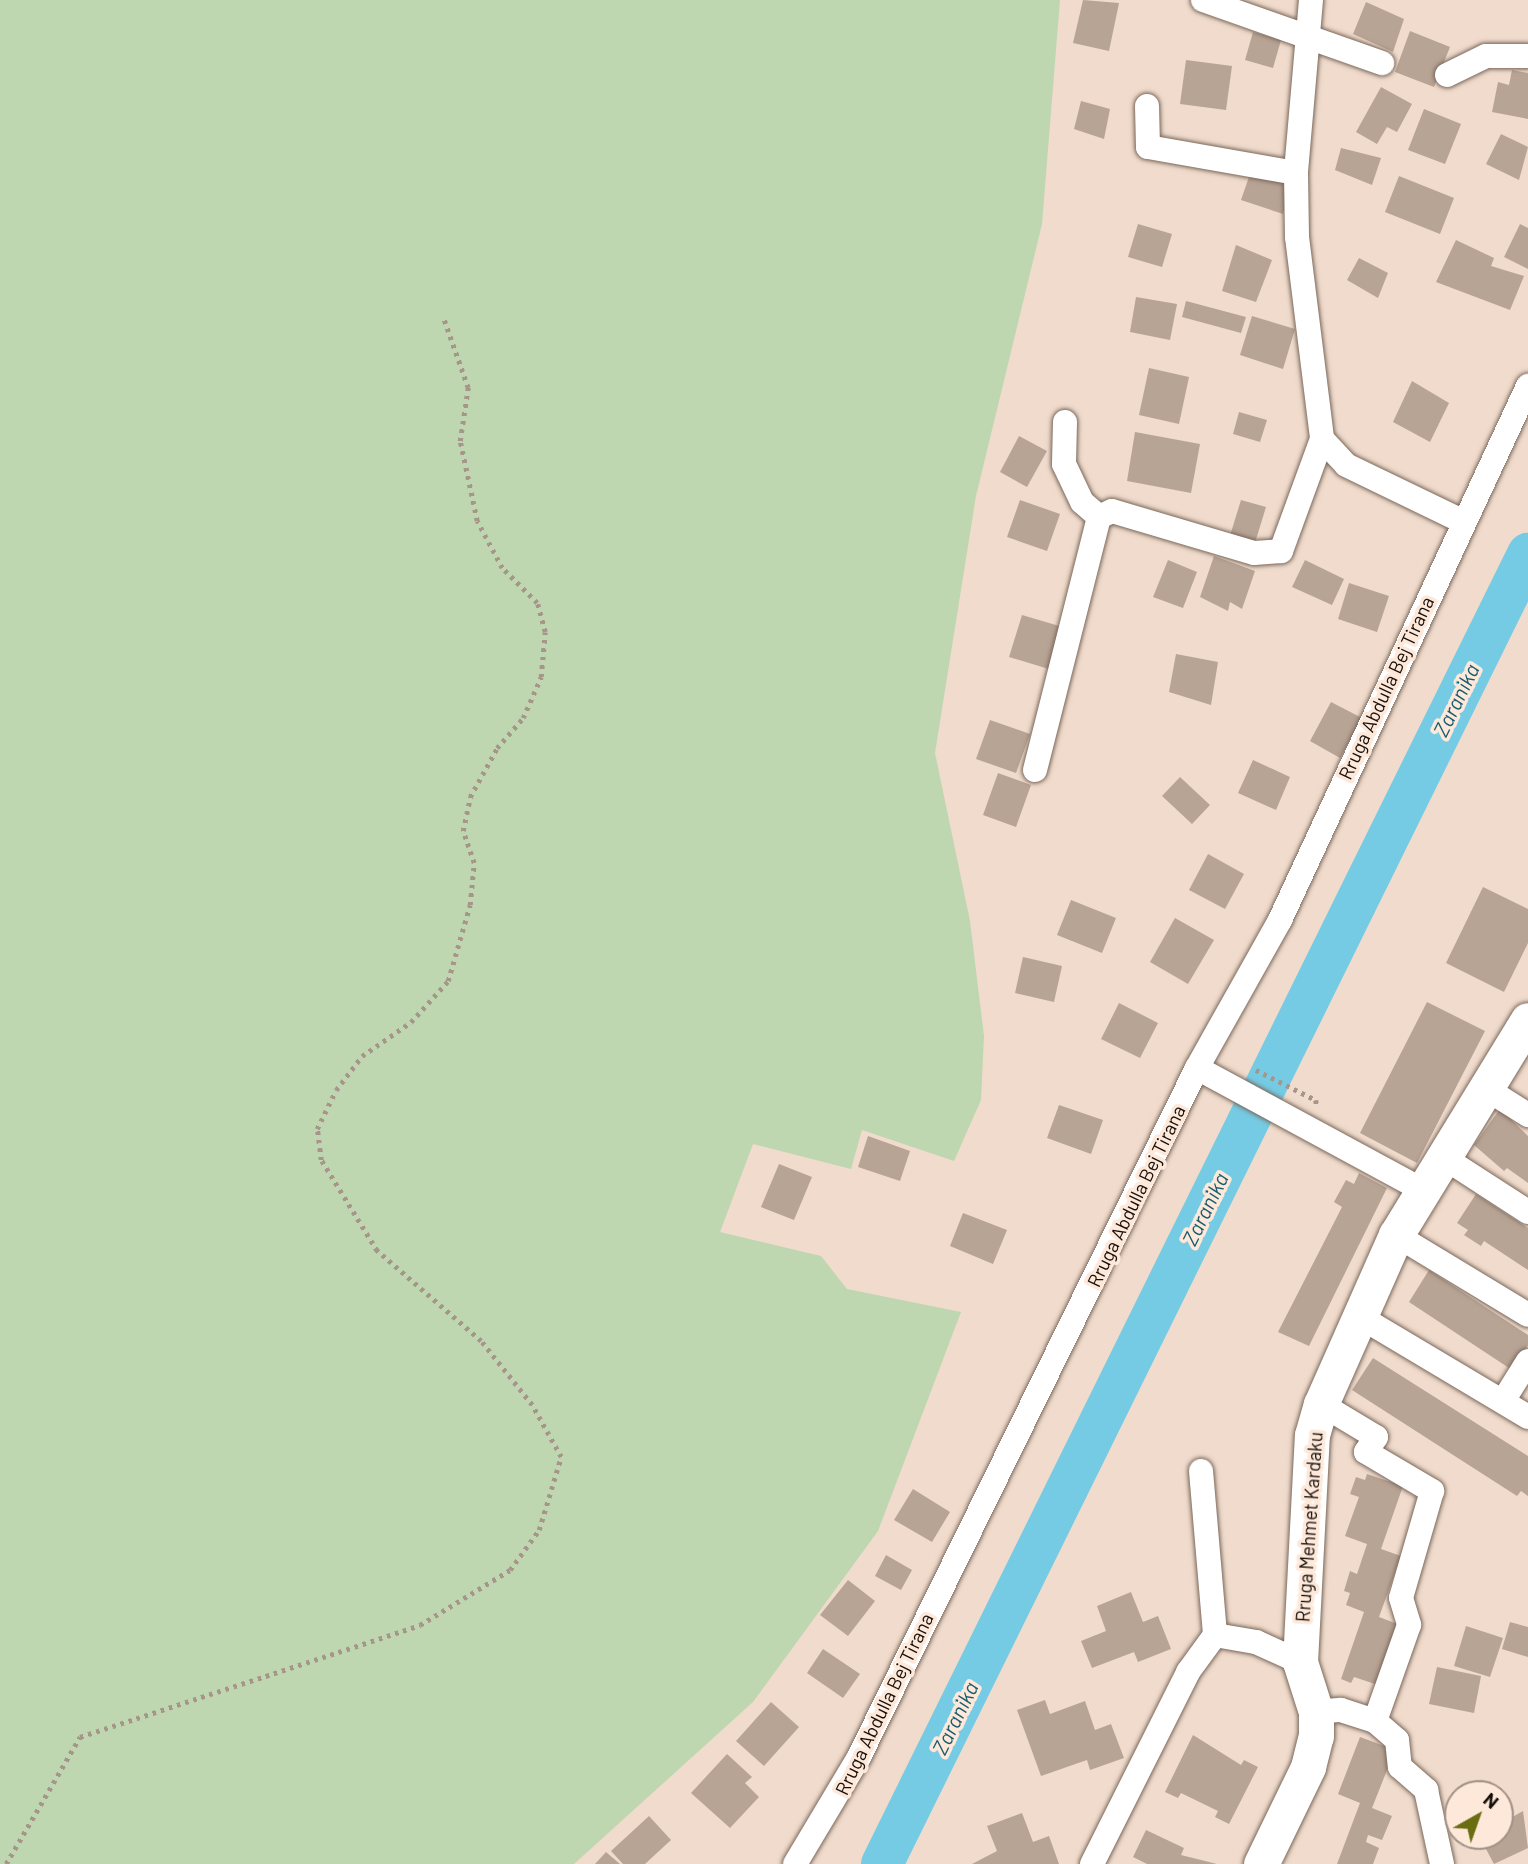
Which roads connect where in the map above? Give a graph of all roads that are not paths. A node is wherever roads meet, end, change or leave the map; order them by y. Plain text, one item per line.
1 (1203, 0) edge
2 (1311, 0) edge
3 (1307, 35) junction
4 (1528, 56) edge
5 (1382, 63) dead end
6 (1447, 75) dead end
7 (1147, 106) dead end
8 (1296, 173) junction
9 (1528, 386) edge
10 (1065, 422) dead end
11 (1322, 439) junction
12 (1099, 517) junction
13 (1462, 521) junction
14 (1035, 770) dead end
15 (1528, 1020) edge
16 (1197, 1068) junction
17 (1485, 1088) junction
18 (1528, 1115) edge
19 (1443, 1157) junction
20 (1423, 1190) junction
21 (1528, 1212) edge
22 (1396, 1235) junction
23 (1357, 1315) junction
24 (1528, 1315) edge
25 (1528, 1360) edge
26 (1503, 1401) junction
27 (1321, 1404) junction
28 (1528, 1417) edge
29 (1201, 1471) dead end
30 (1215, 1635) junction
31 (1300, 1662) junction
32 (1316, 1712) junction
33 (1375, 1721) junction
34 (795, 1864) edge
35 (1092, 1864) edge
36 (1261, 1864) edge
37 (1442, 1864) edge

1 - 3 street
2 - 3 street
3 - 5 street
3 - 8 street
4 - 6 street
7 - 8 street
8 - 11 street
9 - 13 street, Rruga Abdulla Bej Tirana
10 - 12 street
11 - 12 street
11 - 13 street
12 - 14 street
13 - 16 street, Rruga Abdulla Bej Tirana
15 - 17 street, Rruga Mehmet Kardaku
16 - 20 street
16 - 34 street, Rruga Abdulla Bej Tirana
17 - 18 street
17 - 19 street, Rruga Mehmet Kardaku
19 - 20 street, Rruga Mehmet Kardaku
19 - 21 street
20 - 22 street, Rruga Mehmet Kardaku
22 - 23 street, Rruga Mehmet Kardaku
22 - 24 street
23 - 26 street
23 - 27 street, Rruga Mehmet Kardaku
25 - 26 street
26 - 28 street
27 - 31 street, Rruga Mehmet Kardaku
27 - 33 street
29 - 30 street
30 - 31 street
30 - 35 street
31 - 32 street, Rruga Mehmet Kardaku
32 - 33 street
32 - 36 street, Rruga Mehmet Kardaku
33 - 37 street

